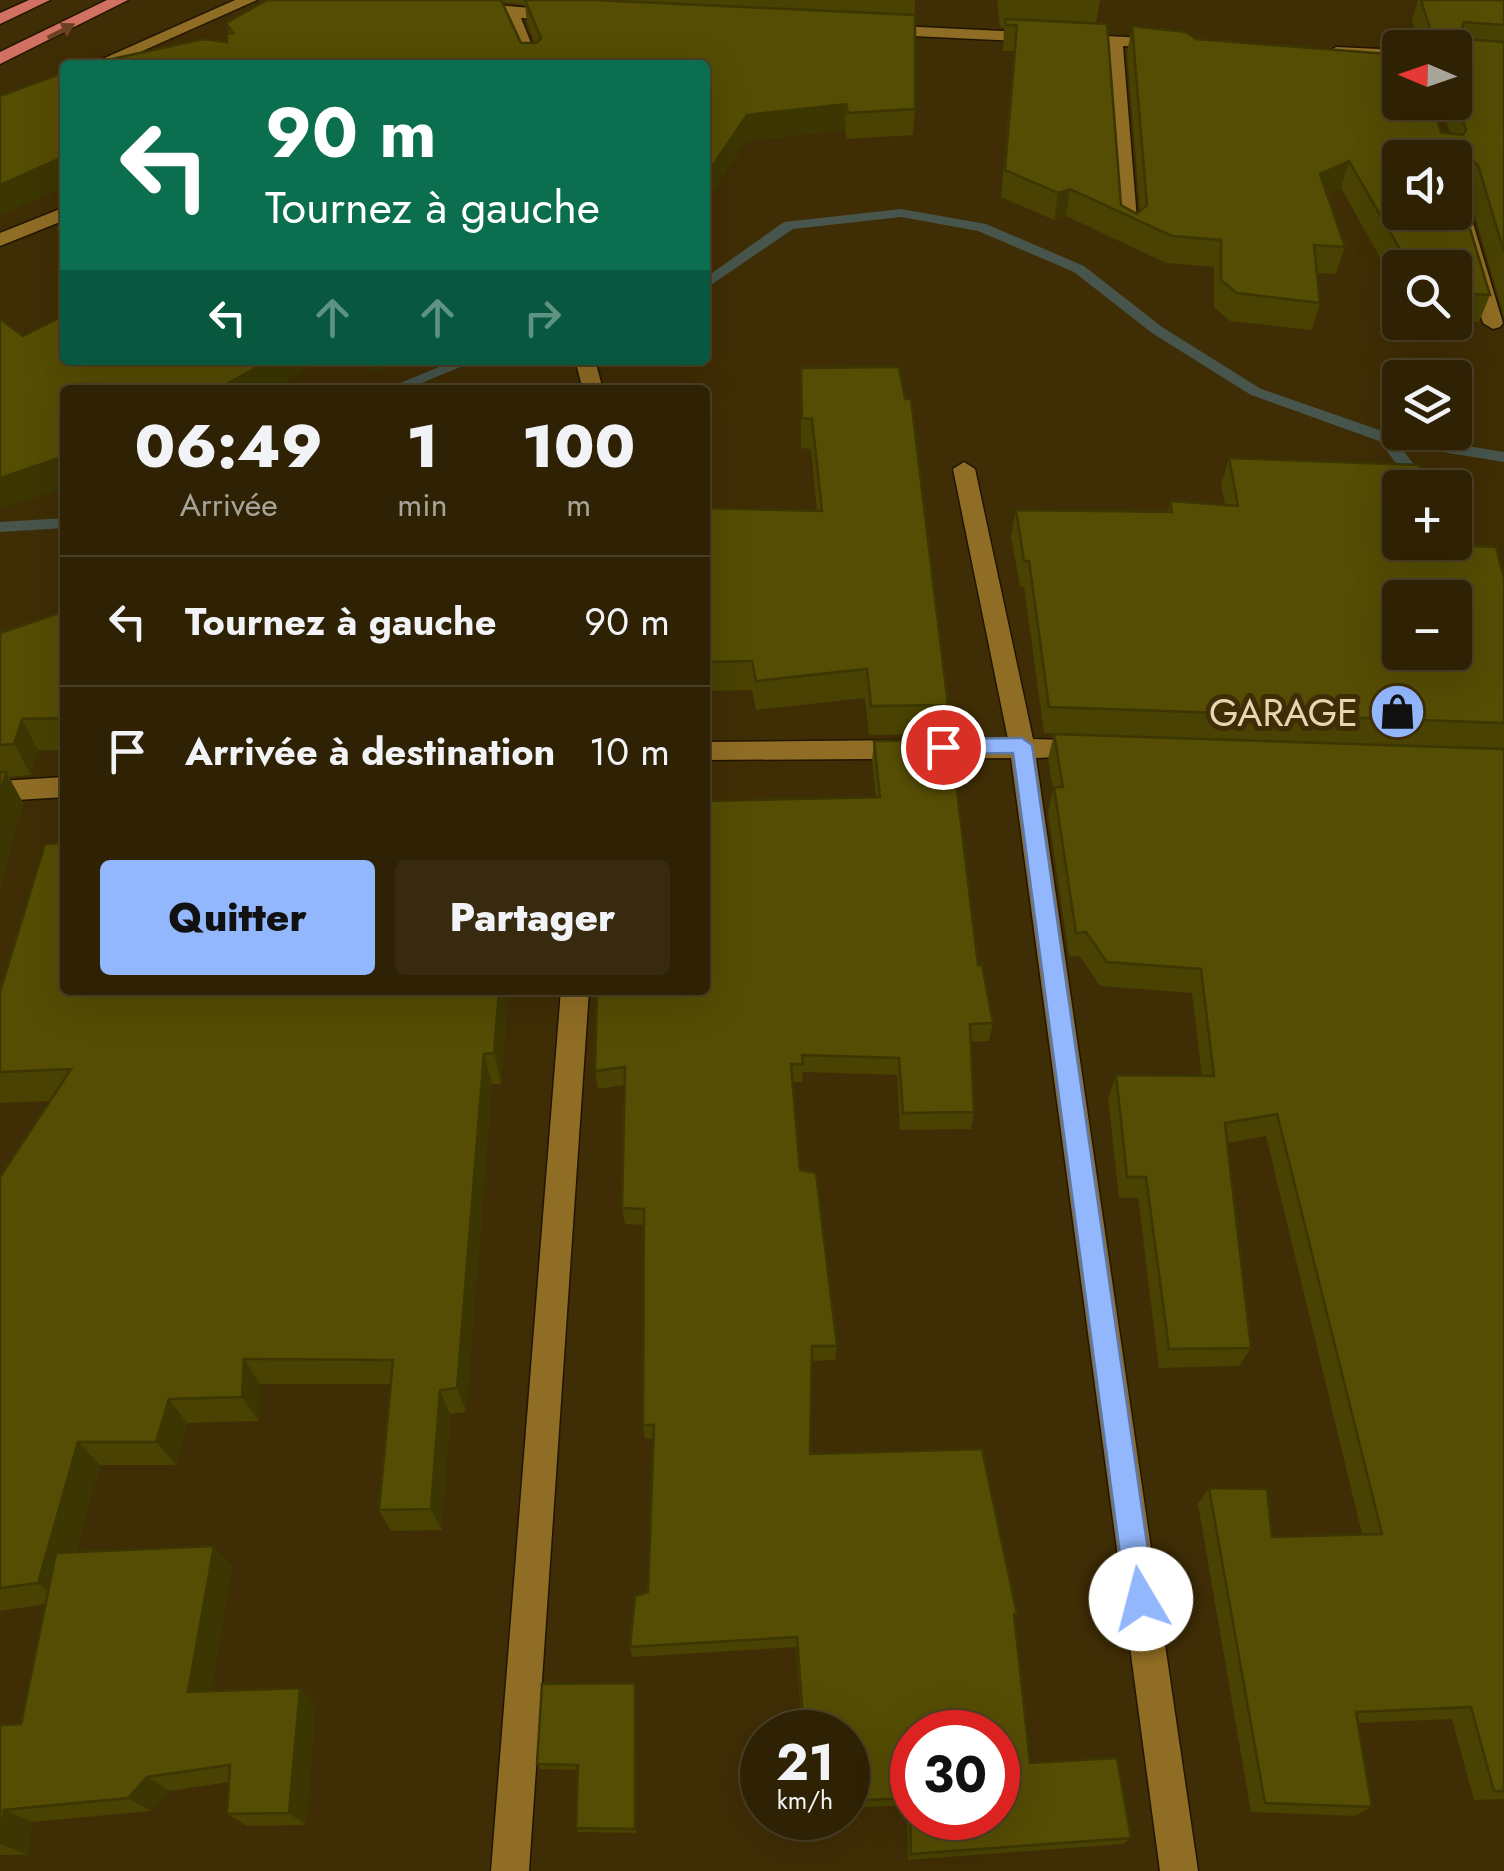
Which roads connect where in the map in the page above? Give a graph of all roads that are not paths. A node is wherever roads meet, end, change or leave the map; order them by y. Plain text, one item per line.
1 (42, 0) edge
2 (120, 0) edge
3 (249, 0) edge
4 (448, 0) edge
5 (510, 14) junction
6 (586, 17) edge
7 (0, 19) edge
8 (860, 29) edge
9 (1114, 41) junction
10 (1190, 44) edge
11 (1324, 51) edge
12 (1382, 53) edge
13 (0, 59) edge
14 (112, 60) edge
15 (530, 60) edge
16 (60, 215) edge
17 (1466, 230) edge
18 (1129, 232) edge
19 (0, 240) edge
20 (1493, 323) edge
21 (964, 468) dead end
22 (1022, 745) junction
23 (1118, 749) edge
24 (710, 751) edge
25 (60, 787) edge
26 (0, 791) edge
27 (574, 995) edge
28 (510, 1871) edge
29 (1179, 1871) edge

1 - 7 highway
13 -> 2 highway
3 - 14 street
4 - 5 street
5 - 6 street
5 - 15 street
8 - 9 street
9 - 10 street
9 - 18 street
11 - 12 street
16 - 19 street
17 - 20 street
21 - 22 street
22 - 23 street
22 - 24 street
22 - 29 street
25 - 26 street
27 - 28 street

